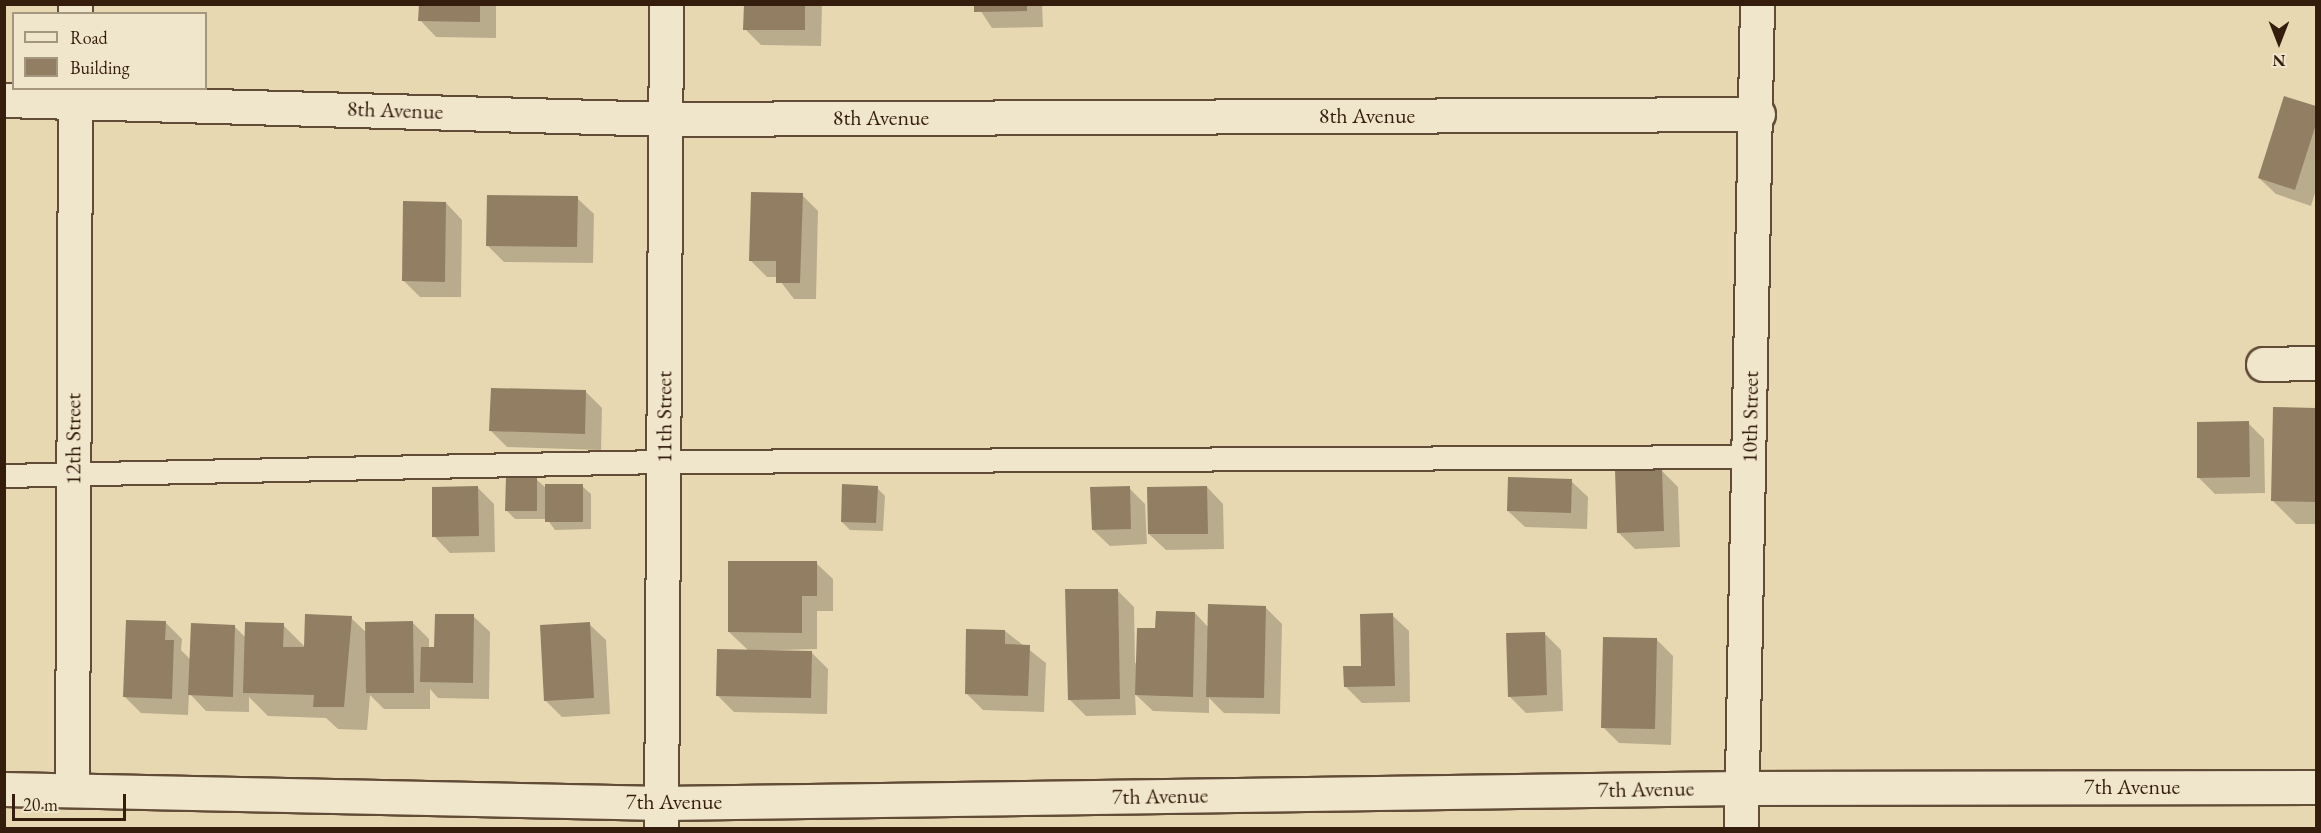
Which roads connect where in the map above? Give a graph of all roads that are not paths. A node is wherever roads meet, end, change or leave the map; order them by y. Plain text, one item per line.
1 (666, 4) edge
2 (1757, 4) edge
3 (75, 94) edge
4 (4, 100) edge
5 (1758, 114) junction
6 (666, 119) junction
7 (2316, 363) edge
8 (2263, 364) dead end
9 (1749, 457) junction
10 (664, 462) junction
11 (4, 476) edge
12 (73, 476) junction
13 (2316, 787) edge
14 (1741, 788) junction
15 (4, 789) edge
16 (72, 789) junction
17 (662, 816) edge
18 (1741, 828) edge

1 - 6 street, 11th Street
2 - 5 street, 10th Street
3 - 4 street, 8th Avenue
3 - 6 street, 8th Avenue
3 - 12 street, 12th Street
5 - 6 street, 8th Avenue
5 - 9 street, 10th Street
6 - 10 street, 11th Street
7 - 8 street
9 - 10 lane
9 - 14 street, 10th Street
10 - 12 lane
10 - 17 street, 11th Street
11 - 12 lane
12 - 16 street, 12th Street
13 - 14 street, 7th Avenue
14 - 17 street, 7th Avenue
14 - 18 street, 10th Street
15 - 16 street, 7th Avenue
16 - 17 street, 7th Avenue

